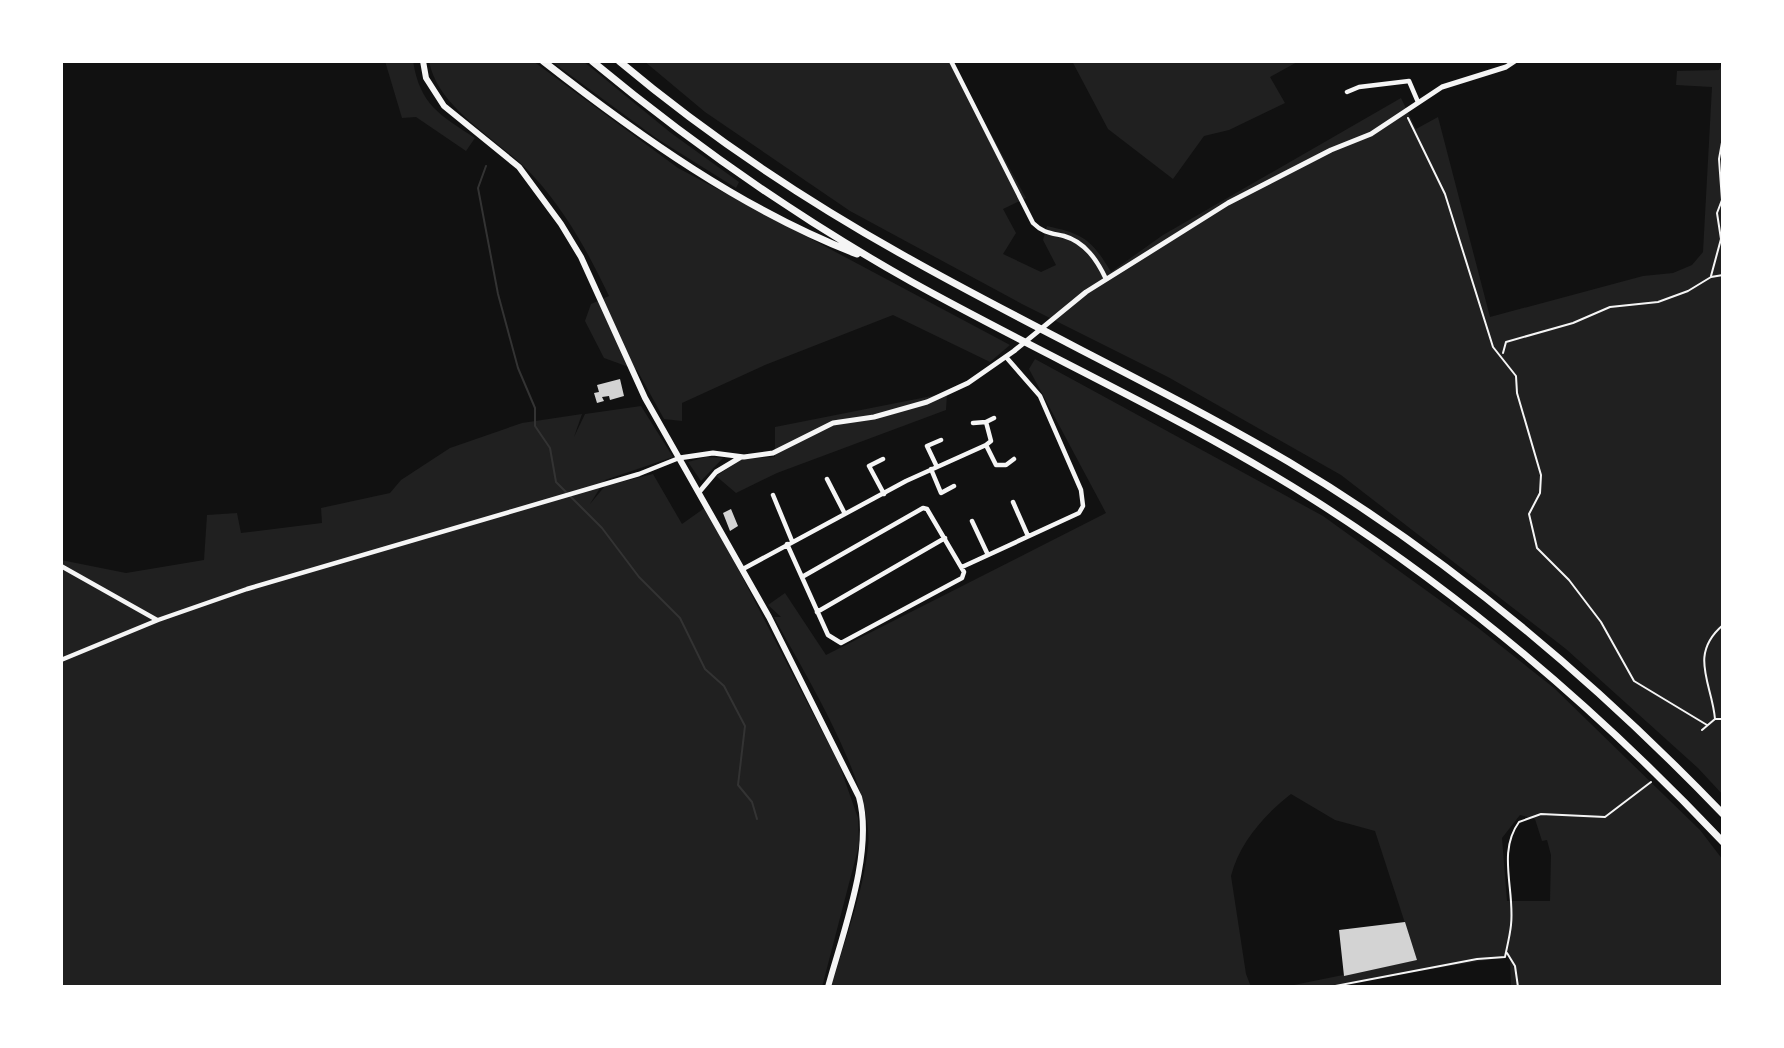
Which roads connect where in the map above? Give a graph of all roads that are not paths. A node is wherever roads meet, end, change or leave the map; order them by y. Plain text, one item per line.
1 (423, 61) edge
2 (543, 61) edge
3 (592, 61) edge
4 (619, 61) edge
5 (951, 61) edge
6 (1515, 61) edge
7 (1347, 92) dead end
8 (1418, 102) junction
9 (877, 262) junction
10 (1106, 279) junction
11 (1006, 357) junction
12 (994, 418) dead end
13 (986, 422) junction
14 (973, 423) dead end
15 (941, 440) dead end
16 (986, 445) junction
17 (744, 457) junction
18 (679, 458) junction
19 (883, 459) dead end
20 (1014, 459) dead end
21 (934, 468) junction
22 (827, 479) dead end
23 (954, 486) dead end
24 (700, 491) junction
25 (884, 494) junction
26 (773, 495) dead end
27 (1013, 502) dead end
28 (845, 514) junction
29 (972, 521) dead end
30 (1028, 536) junction
31 (945, 538) junction
32 (790, 542) junction
33 (988, 555) junction
34 (61, 566) edge
35 (962, 567) junction
36 (743, 569) junction
37 (802, 577) junction
38 (817, 612) junction
39 (158, 620) junction
40 (61, 660) edge
41 (1723, 814) edge
42 (1723, 842) edge
43 (828, 987) edge

1 - 18 main road
2 - 9 highway
3 - 9 highway
4 - 41 highway
5 - 10 street
6 - 8 street
7 - 8 street
8 - 10 street
9 - 42 highway
10 - 11 street
11 - 17 street
11 - 30 street
12 - 13 street
13 - 14 street
13 - 16 street
15 - 21 street
16 - 20 street
16 - 21 street
17 - 18 street
17 - 24 street
18 - 24 main road
18 - 39 street
19 - 25 street
21 - 23 street
21 - 25 street
22 - 28 street
24 - 36 main road
25 - 28 street
26 - 32 street
27 - 30 street
28 - 32 street
29 - 33 street
30 - 33 street
31 - 35 street
31 - 37 street
31 - 38 street
32 - 36 street
32 - 37 street
33 - 35 street
34 - 39 street
35 - 38 street
36 - 43 main road
37 - 38 street
39 - 40 street

